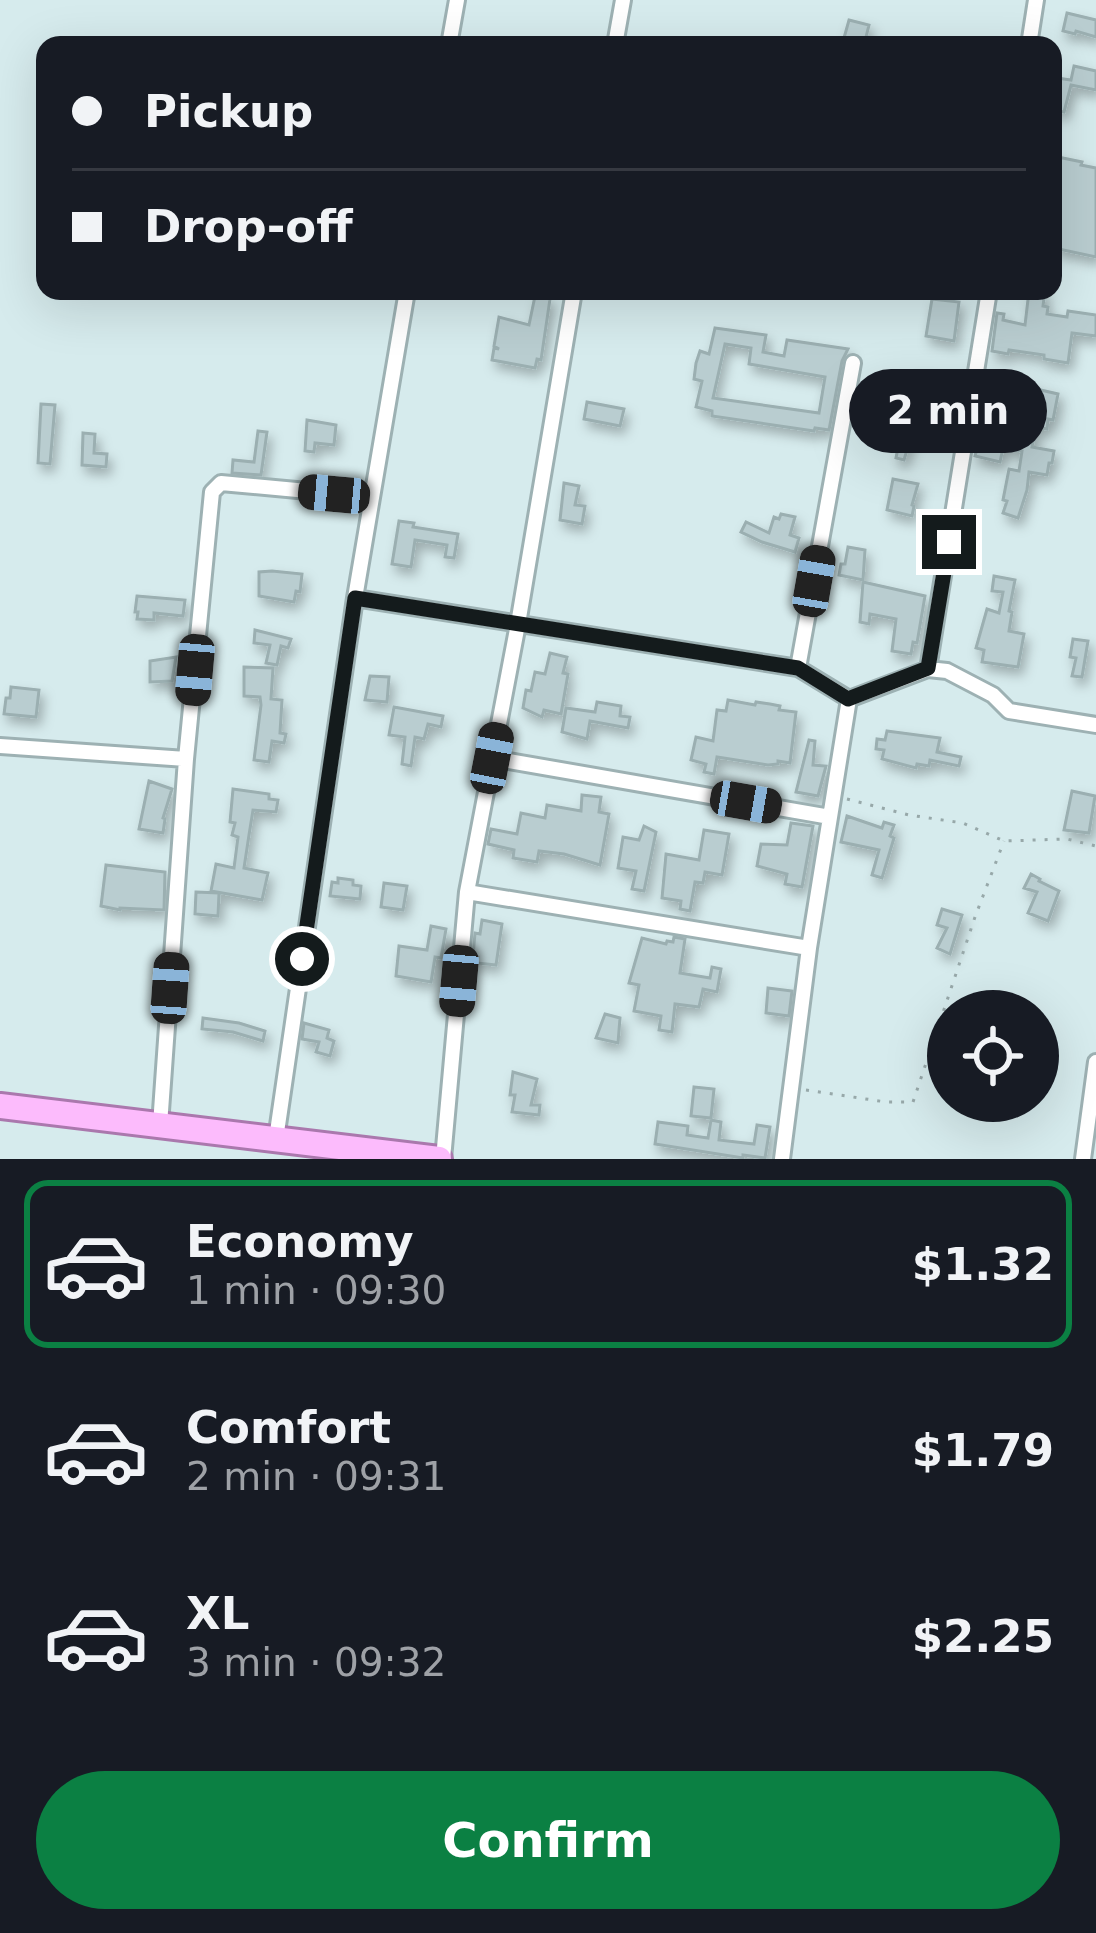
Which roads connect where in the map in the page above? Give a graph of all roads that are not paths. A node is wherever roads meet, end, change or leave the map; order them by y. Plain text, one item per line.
1 (457, 0) edge
2 (622, 0) edge
3 (1036, 0) edge
4 (451, 36) edge
5 (616, 36) edge
6 (1030, 36) edge
7 (405, 300) edge
8 (572, 300) edge
9 (988, 300) edge
10 (854, 363) dead end
11 (372, 497) junction
12 (355, 598) junction
13 (518, 624) junction
14 (798, 668) junction
15 (928, 668) junction
16 (848, 699) junction
17 (1096, 725) edge
18 (0, 746) edge
19 (492, 758) junction
20 (186, 759) junction
21 (830, 817) junction
22 (467, 892) junction
23 (809, 948) junction
24 (1096, 1063) edge
25 (0, 1106) edge
26 (160, 1125) junction
27 (276, 1139) junction
28 (441, 1159) edge
29 (782, 1159) edge
30 (1083, 1159) edge

1 - 4 street
2 - 5 street
3 - 6 street
7 - 11 street
8 - 13 street
9 - 15 street
10 - 14 street
11 - 12 street
11 - 20 street
12 - 13 street
12 - 27 street
13 - 14 street
13 - 19 street
14 - 16 street
15 - 16 street
15 - 17 street
16 - 21 street
18 - 20 street
19 - 21 street
19 - 22 street
20 - 26 street
21 - 23 street
22 - 23 street
22 - 28 street
23 - 29 street
24 - 30 street
25 - 26 highway
26 - 27 highway
27 - 28 highway

